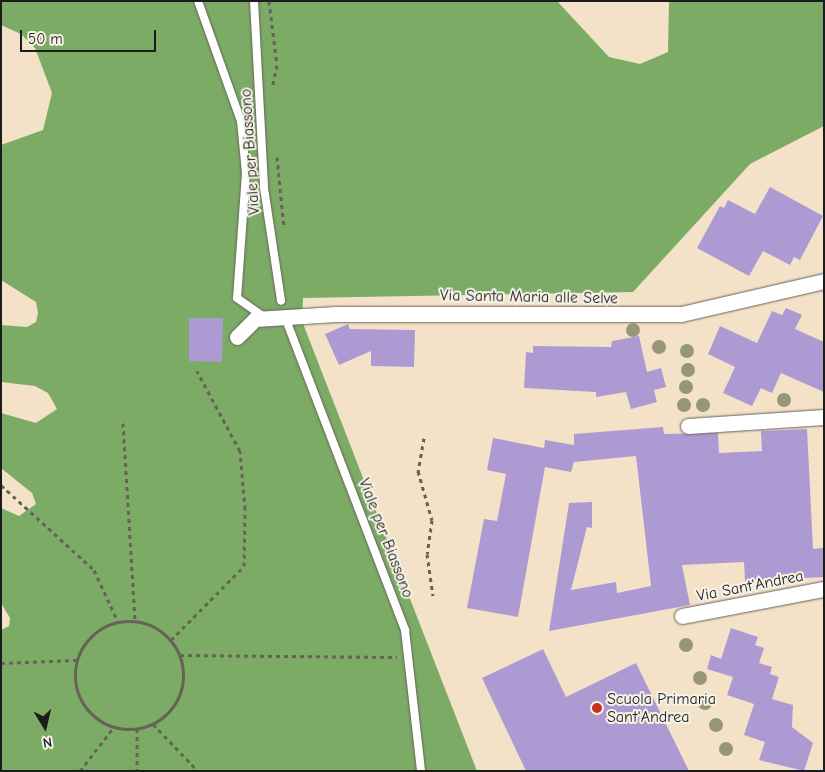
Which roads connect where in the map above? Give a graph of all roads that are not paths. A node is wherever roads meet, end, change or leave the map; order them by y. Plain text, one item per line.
1 (198, 1) edge
2 (254, 1) edge
3 (824, 280) edge
4 (282, 301) dead end
5 (265, 318) junction
6 (288, 325) dead end
7 (237, 337) dead end
8 (824, 417) edge
9 (688, 426) dead end
10 (824, 589) edge
11 (682, 616) dead end
12 (421, 771) edge

1 - 5 lane
2 - 4 lane, Viale per Biassono
3 - 5 street, Via Santa Maria alle Selve
5 - 7 street, Via Santa Maria alle Selve
6 - 12 lane, Viale per Biassono
8 - 9 street
10 - 11 street, Via Sant'Andrea

